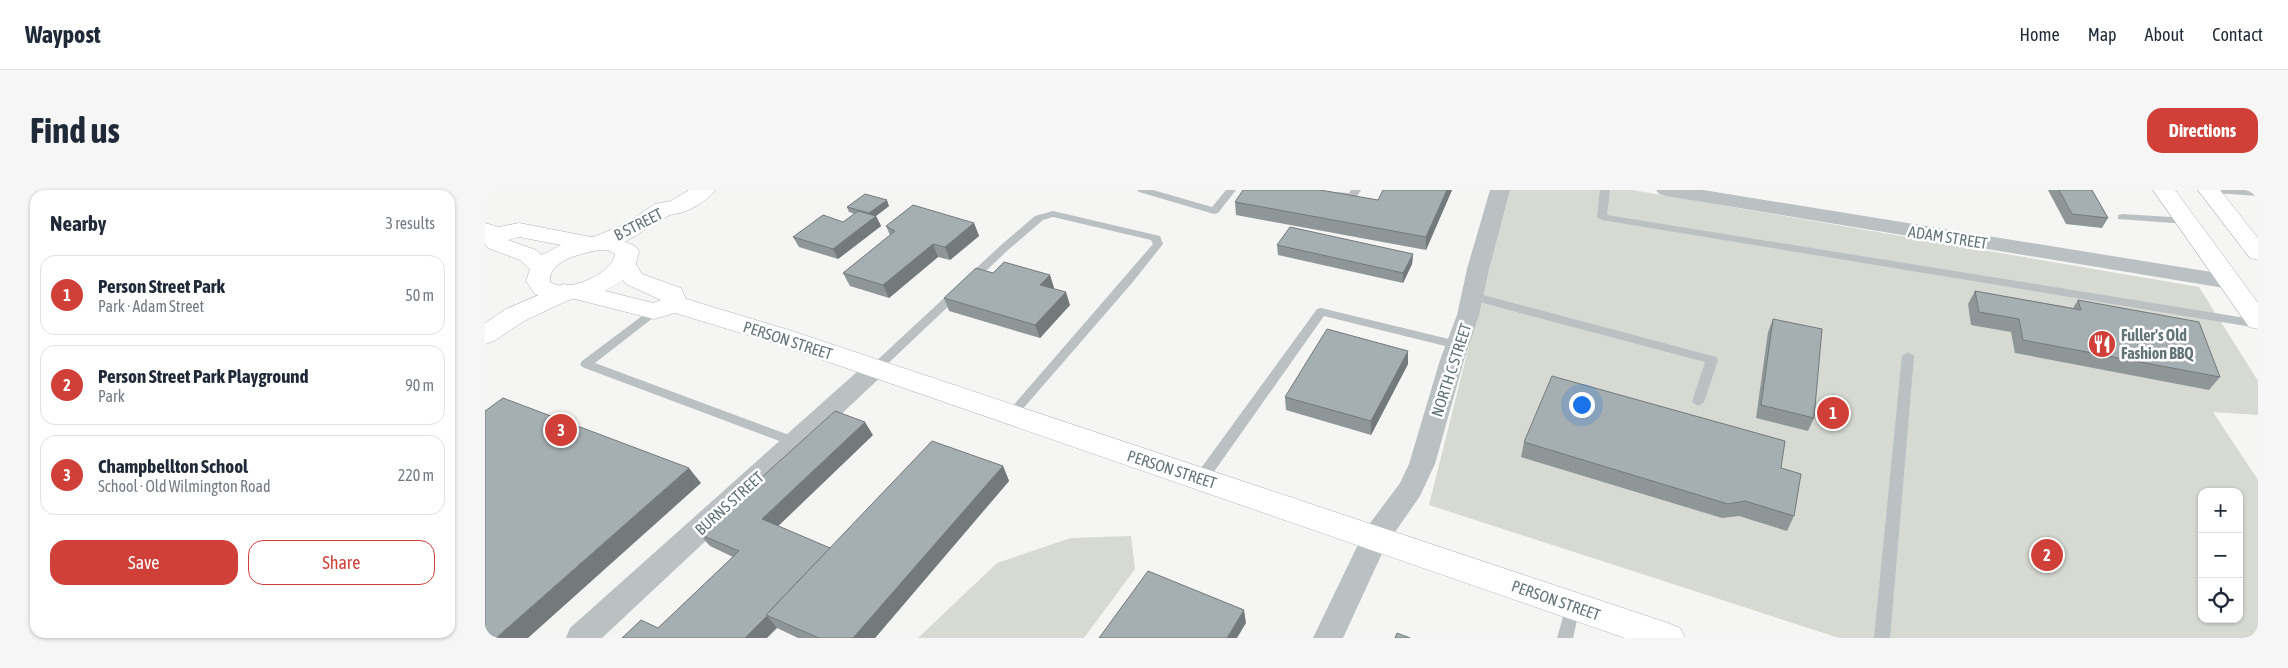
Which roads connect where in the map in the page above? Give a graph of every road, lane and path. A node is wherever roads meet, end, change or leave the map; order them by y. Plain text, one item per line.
1 (703, 190) edge
2 (1142, 190) edge
3 (1231, 190) edge
4 (1315, 190) edge
5 (1357, 190) edge
6 (1500, 190) edge
7 (1605, 190) edge
8 (1666, 190) edge
9 (2164, 190) edge
10 (2209, 190) edge
11 (2215, 190) edge
12 (2258, 193) edge
13 (677, 207) junction
14 (2122, 217) dead end
15 (2187, 221) junction
16 (491, 232) edge
17 (594, 244) junction
18 (2258, 253) edge
19 (626, 260) junction
20 (540, 274) junction
21 (2231, 282) junction
22 (569, 292) junction
23 (1472, 296) junction
24 (665, 308) junction
25 (485, 320) edge
26 (2258, 322) edge
27 (485, 335) edge
28 (1457, 345) junction
29 (1908, 356) dead end
30 (876, 368) junction
31 (1698, 402) dead end
32 (1011, 416) junction
33 (795, 442) junction
34 (1201, 479) junction
35 (1375, 538) junction
36 (1573, 606) junction
37 (581, 638) edge
38 (1328, 638) edge
39 (1565, 638) edge
40 (1668, 638) edge
41 (1882, 638) edge

1 - 13 main road, B STREET
2 - 3 lane
4 - 5 lane
6 - 23 street, NORTH C STREET
7 - 26 lane
8 - 21 street, ADAM STREET
9 - 15 main road
10 - 18 main road
11 - 12 lane
13 - 17 main road, B STREET
13 - 19 main road, B STREET
14 - 15 lane
15 - 21 main road
16 - 17 main road
16 - 20 main road
17 - 19 main road
17 - 20 main road, B STREET
19 - 22 main road, B STREET
19 - 24 main road, PERSON STREET
20 - 22 main road, PERSON STREET
20 - 25 main road, B STREET
21 - 26 main road
22 - 24 main road, PERSON STREET
22 - 27 main road, B STREET
23 - 28 street, NORTH C STREET
23 - 31 lane
24 - 30 main road, PERSON STREET
24 - 33 lane
28 - 34 lane
28 - 35 street, NORTH C STREET
29 - 41 lane
30 - 32 main road, PERSON STREET
30 - 32 lane
30 - 33 street, BURNS STREET
32 - 34 main road, PERSON STREET
33 - 37 street, BURNS STREET
34 - 35 main road, PERSON STREET
35 - 36 main road, PERSON STREET
35 - 38 street, NORTH C STREET
36 - 39 lane
36 - 40 main road, PERSON STREET

